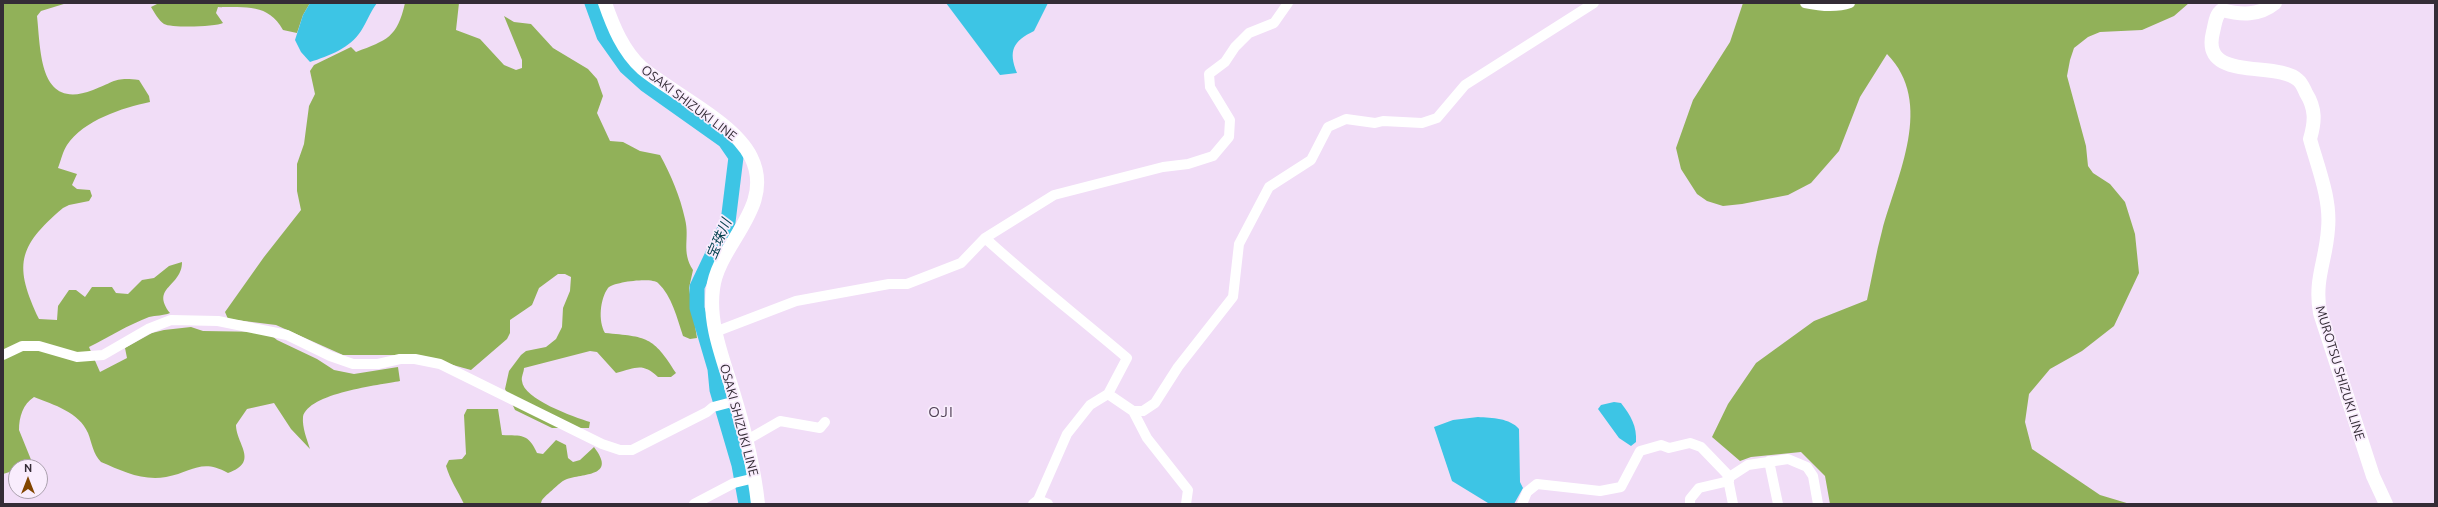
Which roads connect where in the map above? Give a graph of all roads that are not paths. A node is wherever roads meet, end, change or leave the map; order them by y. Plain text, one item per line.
1 (605, 3) edge
2 (1288, 3) edge
3 (1594, 3) edge
4 (1805, 3) edge
5 (1850, 3) edge
6 (2275, 3) edge
7 (985, 238) junction
8 (716, 332) junction
9 (3, 355) edge
10 (1108, 394) junction
11 (732, 403) junction
12 (1133, 411) junction
13 (825, 422) dead end
14 (747, 440) junction
15 (1769, 461) junction
16 (752, 478) junction
17 (1728, 480) junction
18 (1036, 502) edge
19 (694, 504) edge
20 (758, 504) edge
21 (1048, 504) edge
22 (1186, 504) edge
23 (1522, 504) edge
24 (1690, 504) edge
25 (1733, 504) edge
26 (1778, 504) edge
27 (1818, 504) edge
28 (2386, 504) edge

1 - 8 main road, OSAKI SHIZUKI LINE
2 - 7 street
3 - 12 street
4 - 5 street
6 - 28 main road, MUROTSU SHIZUKI LINE
7 - 8 street
7 - 10 street
8 - 11 main road, OSAKI SHIZUKI LINE
9 - 11 street
10 - 12 street
10 - 18 street
11 - 14 main road, OSAKI SHIZUKI LINE
12 - 22 street
13 - 14 street
14 - 16 main road, OSAKI SHIZUKI LINE
15 - 17 street
15 - 26 street
15 - 27 street
16 - 19 street
16 - 20 main road, OSAKI SHIZUKI LINE
17 - 23 street
17 - 24 street
17 - 25 street
18 - 21 street

